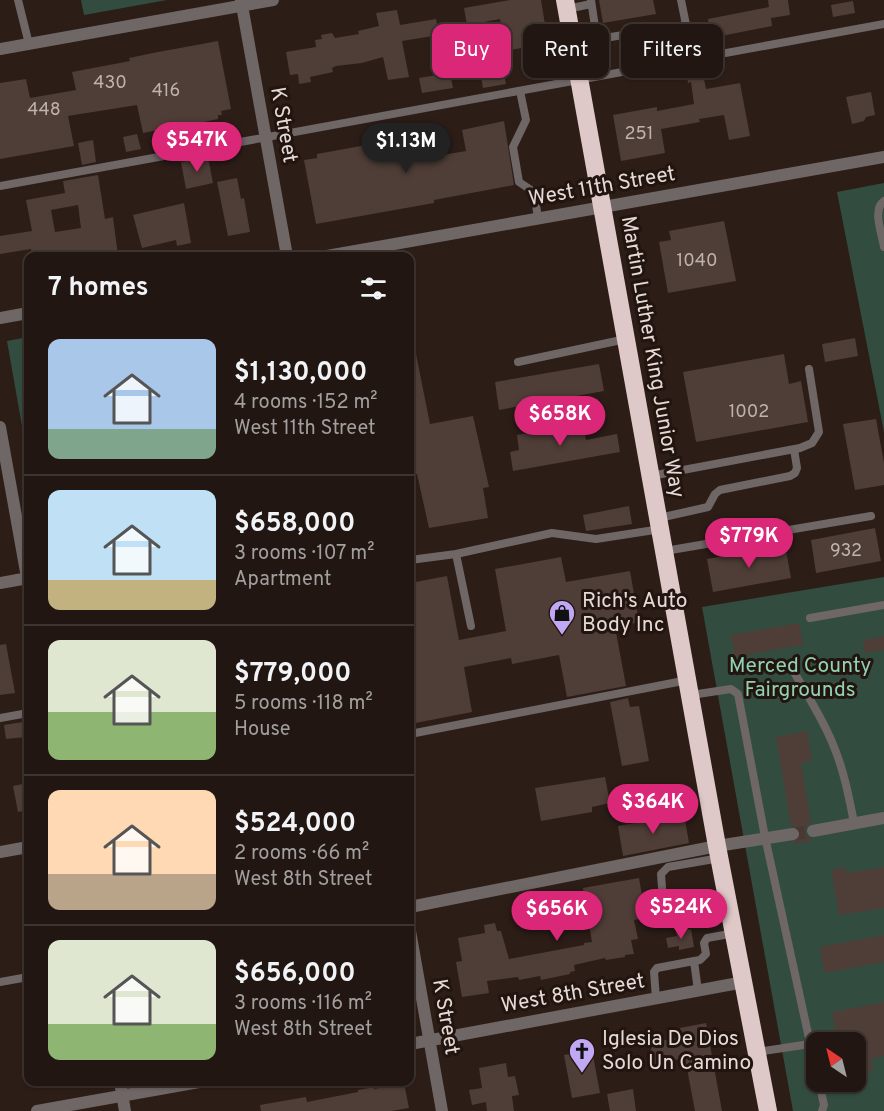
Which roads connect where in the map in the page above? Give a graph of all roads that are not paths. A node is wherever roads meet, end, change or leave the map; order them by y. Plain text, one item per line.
1 (18, 0) edge
2 (273, 0) edge
3 (681, 0) edge
4 (591, 2) edge
5 (241, 3) edge
6 (566, 4) edge
7 (570, 24) edge
8 (594, 24) edge
9 (686, 24) edge
10 (884, 24) edge
11 (29, 44) junction
12 (0, 49) edge
13 (723, 54) edge
14 (621, 72) edge
15 (579, 80) junction
16 (520, 90) junction
17 (266, 138) junction
18 (884, 157) edge
19 (0, 186) edge
20 (884, 201) edge
21 (602, 206) junction
22 (538, 218) junction
23 (884, 247) edge
24 (286, 252) edge
25 (349, 252) edge
26 (24, 314) edge
27 (0, 318) edge
28 (626, 339) junction
29 (518, 362) dead end
30 (809, 369) dead end
31 (0, 427) edge
32 (794, 449) junction
33 (2, 452) edge
34 (651, 476) junction
35 (871, 516) dead end
36 (660, 524) junction
37 (665, 551) junction
38 (456, 554) junction
39 (414, 559) edge
40 (24, 560) edge
41 (24, 580) edge
42 (0, 583) edge
43 (884, 605) edge
44 (810, 618) dead end
45 (471, 626) dead end
46 (790, 665) dead end
47 (689, 688) junction
48 (24, 714) edge
49 (0, 718) edge
50 (414, 733) edge
51 (884, 818) edge
52 (854, 823) junction
53 (813, 831) tunnel mouth
54 (792, 834) tunnel mouth
55 (765, 837) junction
56 (24, 848) edge
57 (0, 852) edge
58 (719, 852) junction
59 (728, 898) junction
60 (414, 906) edge
61 (735, 933) junction
62 (414, 954) edge
63 (694, 961) junction
64 (24, 978) edge
65 (0, 982) edge
66 (744, 982) junction
67 (698, 991) junction
68 (656, 999) junction
69 (807, 1032) edge
70 (429, 1040) junction
71 (414, 1043) edge
72 (806, 1045) edge
73 (757, 1052) junction
74 (121, 1086) edge
75 (175, 1086) edge
76 (821, 1092) edge
77 (122, 1095) junction
78 (37, 1111) edge
79 (125, 1111) edge
80 (442, 1111) edge
81 (768, 1111) edge
82 (822, 1111) edge

1 - 11 lane
2 - 5 street
3 - 9 lane
4 - 6 lane
4 - 8 lane
5 - 11 street
5 - 17 street, K Street
6 - 7 highway, Martin Luther King Junior Way
10 - 13 lane
11 - 12 street
14 - 15 lane
15 - 16 lane
15 - 21 highway, Martin Luther King Junior Way
16 - 17 lane
16 - 22 lane
17 - 19 lane
17 - 24 street, K Street
18 - 21 street, West 11th Street
20 - 23 lane
21 - 22 street, West 11th Street
21 - 28 highway, Martin Luther King Junior Way
22 - 25 street, West 11th Street
26 - 27 street
28 - 29 lane
28 - 34 highway, Martin Luther King Junior Way
30 - 32 lane
31 - 33 street
32 - 34 lane
32 - 36 lane
33 - 40 street
34 - 36 highway, Martin Luther King Junior Way
35 - 37 lane
36 - 37 highway, Martin Luther King Junior Way
36 - 38 lane
37 - 47 highway, Martin Luther King Junior Way
38 - 39 lane
38 - 45 lane
41 - 42 street
43 - 44 lane
46 - 52 lane
47 - 50 lane
47 - 55 lane
47 - 58 highway, Martin Luther King Junior Way
48 - 49 lane
51 - 52 street
52 - 53 street
54 - 55 street
55 - 58 street
55 - 69 lane
56 - 57 street
58 - 59 highway, Martin Luther King Junior Way
58 - 59 lane
58 - 60 street
59 - 61 highway, Martin Luther King Junior Way
61 - 63 lane
61 - 66 highway, Martin Luther King Junior Way
62 - 70 street, K Street
63 - 67 lane
63 - 68 lane
64 - 65 lane
66 - 67 street, West 8th Street
66 - 73 highway, Martin Luther King Junior Way
67 - 68 street, West 8th Street
68 - 70 street, West 8th Street
70 - 71 street, West 8th Street
70 - 80 street, K Street
72 - 73 lane
73 - 81 highway, Martin Luther King Junior Way
74 - 77 street
75 - 77 street
76 - 82 lane
77 - 78 street
77 - 79 street

